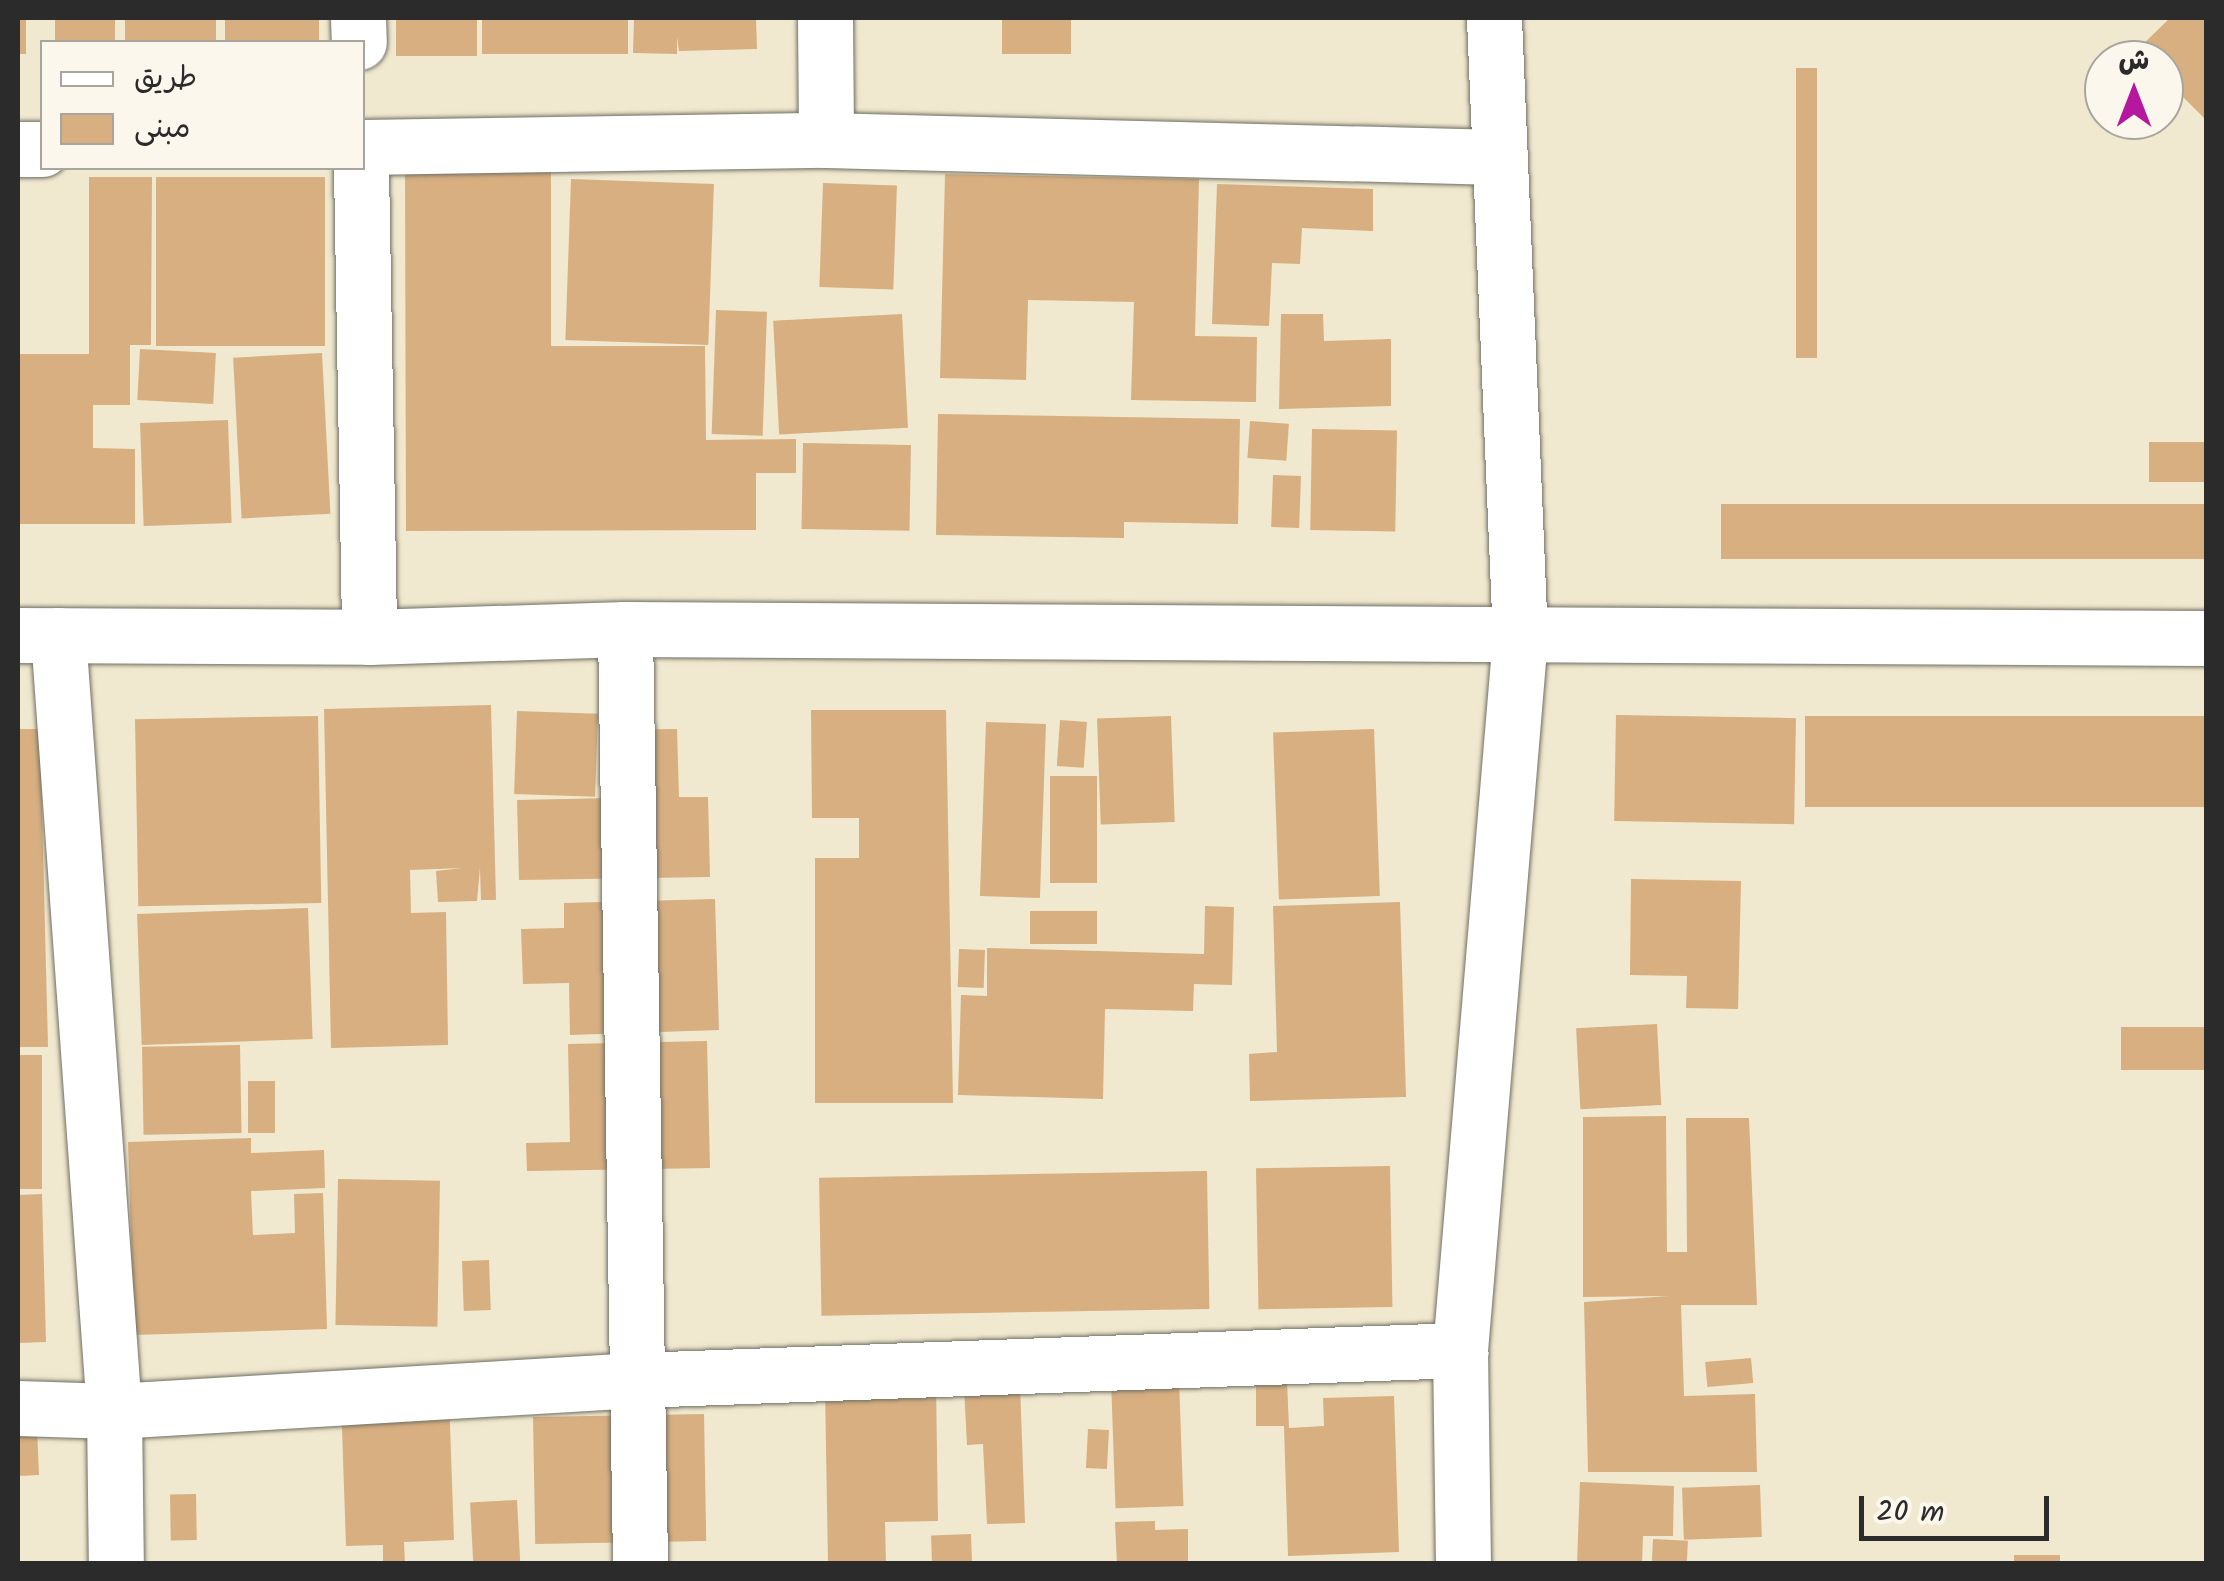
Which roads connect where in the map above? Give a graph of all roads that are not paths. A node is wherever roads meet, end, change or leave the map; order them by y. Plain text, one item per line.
1 (825, 18) edge
2 (1494, 18) edge
3 (826, 140) junction
4 (365, 146) edge
5 (1499, 157) junction
6 (361, 170) edge
7 (626, 628) junction
8 (38, 635) edge
9 (369, 637) junction
10 (1520, 637) junction
11 (2206, 638) edge
12 (1460, 1350) junction
13 (636, 1380) junction
14 (18, 1408) edge
15 (114, 1411) junction
16 (116, 1564) edge
17 (640, 1564) edge
18 (1463, 1564) edge

1 - 3 street
2 - 5 street
3 - 4 street
3 - 5 street
5 - 10 street
6 - 9 street
7 - 9 street
7 - 10 street
7 - 13 street
8 - 9 street
8 - 15 street
10 - 11 street
10 - 12 street
12 - 13 street
12 - 18 street
13 - 15 street
13 - 17 street
14 - 15 street
15 - 16 street

